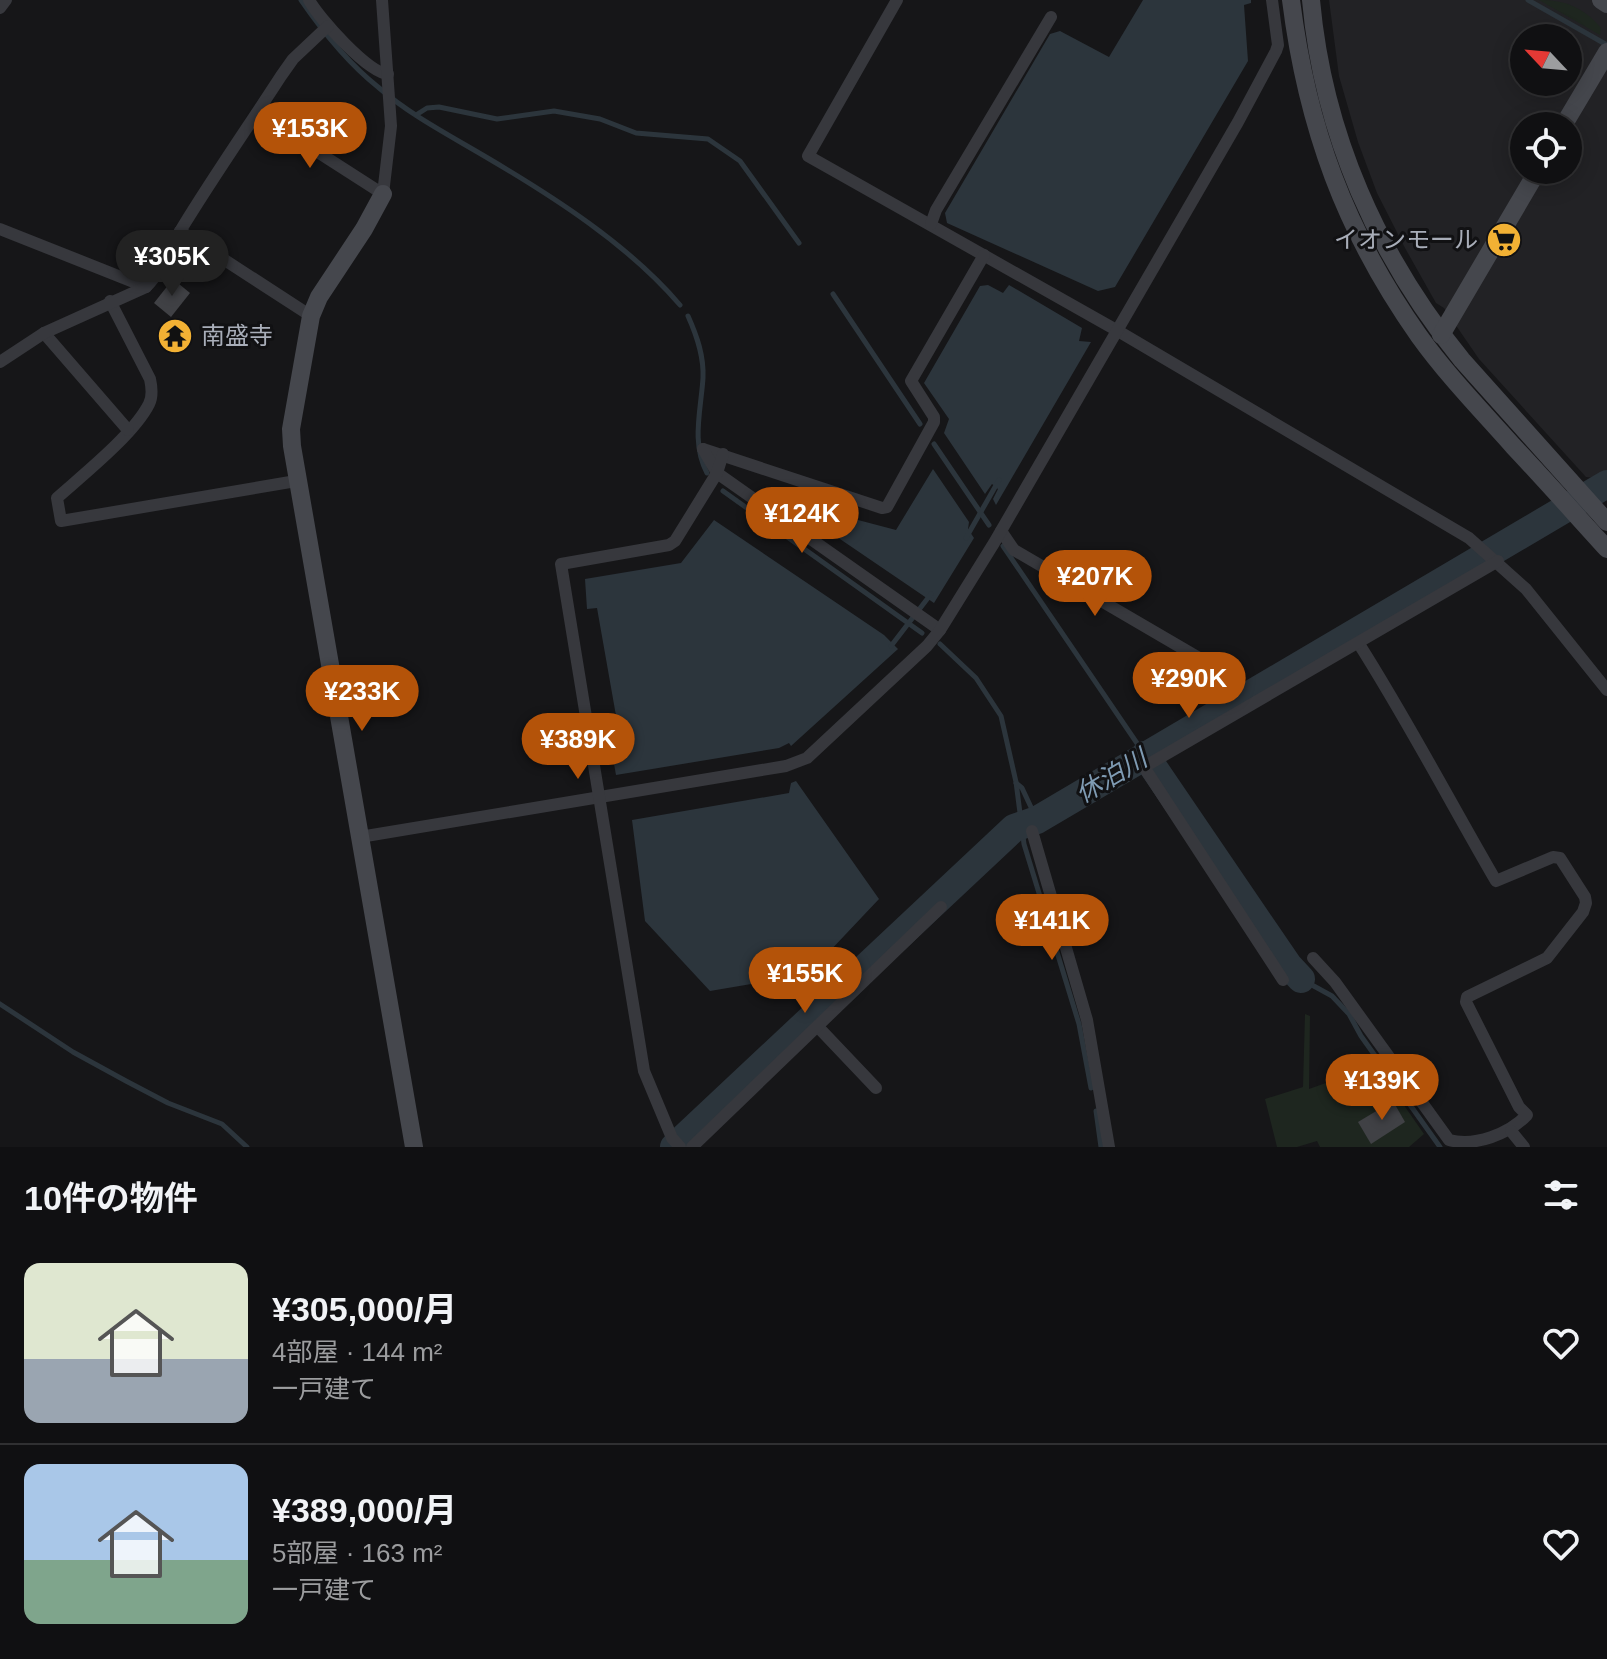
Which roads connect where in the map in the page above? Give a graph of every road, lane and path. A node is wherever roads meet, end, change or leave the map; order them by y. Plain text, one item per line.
1 (6, 0) edge
2 (309, 0) edge
3 (382, 0) edge
4 (897, 0) edge
5 (1272, 0) edge
6 (1291, 0) edge
7 (1311, 0) edge
8 (1601, 0) edge
9 (1607, 4) edge
10 (0, 8) edge
11 (1051, 17) dead end
12 (328, 26) junction
13 (1288, 44) junction
14 (1607, 52) edge
15 (388, 74) junction
16 (1571, 112) edge
17 (257, 113) junction
18 (1530, 184) edge
19 (383, 194) junction
20 (931, 224) junction
21 (0, 229) edge
22 (180, 231) junction
23 (984, 255) junction
24 (146, 287) junction
25 (110, 301) junction
26 (311, 316) junction
27 (1118, 331) junction
28 (44, 333) junction
29 (1441, 335) junction
30 (0, 362) edge
31 (128, 430) junction
32 (723, 454) junction
33 (717, 473) junction
34 (296, 481) junction
35 (1564, 489) junction
36 (1582, 509) junction
37 (1607, 522) edge
38 (1001, 531) junction
39 (1607, 549) edge
40 (1496, 560) junction
41 (940, 630) junction
42 (1359, 644) junction
43 (1223, 672) dead end
44 (1607, 690) edge
45 (600, 795) junction
46 (1032, 831) dead end
47 (360, 837) junction
48 (941, 907) dead end
49 (1313, 958) dead end
50 (1283, 980) dead end
51 (819, 1028) junction
52 (876, 1088) dead end
53 (1511, 1131) junction
54 (676, 1143) edge
55 (414, 1147) edge
56 (692, 1147) edge
57 (1109, 1147) edge
58 (1524, 1147) edge

1 - 10 street
2 - 12 street
3 - 15 street
4 - 20 street
5 - 13 street
6 - 13 street
7 - 29 street
8 - 9 street
11 - 20 street
12 - 15 street
12 - 17 street
13 - 27 street
13 - 35 street
14 - 16 street
15 - 19 street
17 - 19 street
17 - 22 street
18 - 29 street
19 - 26 street
20 - 23 street
21 - 24 street
22 - 24 street
22 - 26 street
23 - 27 street
23 - 32 street
24 - 25 street
25 - 28 street
25 - 31 street
26 - 34 street
27 - 38 street
27 - 40 street
28 - 30 street
28 - 31 street
29 - 35 street
31 - 34 street
32 - 33 street
32 - 33 street
33 - 41 street
33 - 45 street
34 - 47 street
35 - 36 street
36 - 37 street
36 - 39 street
38 - 41 street
38 - 43 street
40 - 42 street
40 - 44 street
41 - 45 street
42 - 50 street
42 - 53 street
45 - 47 street
45 - 54 street
46 - 57 street
47 - 55 street
48 - 51 street
49 - 53 street
51 - 52 street
51 - 56 street
53 - 58 street

